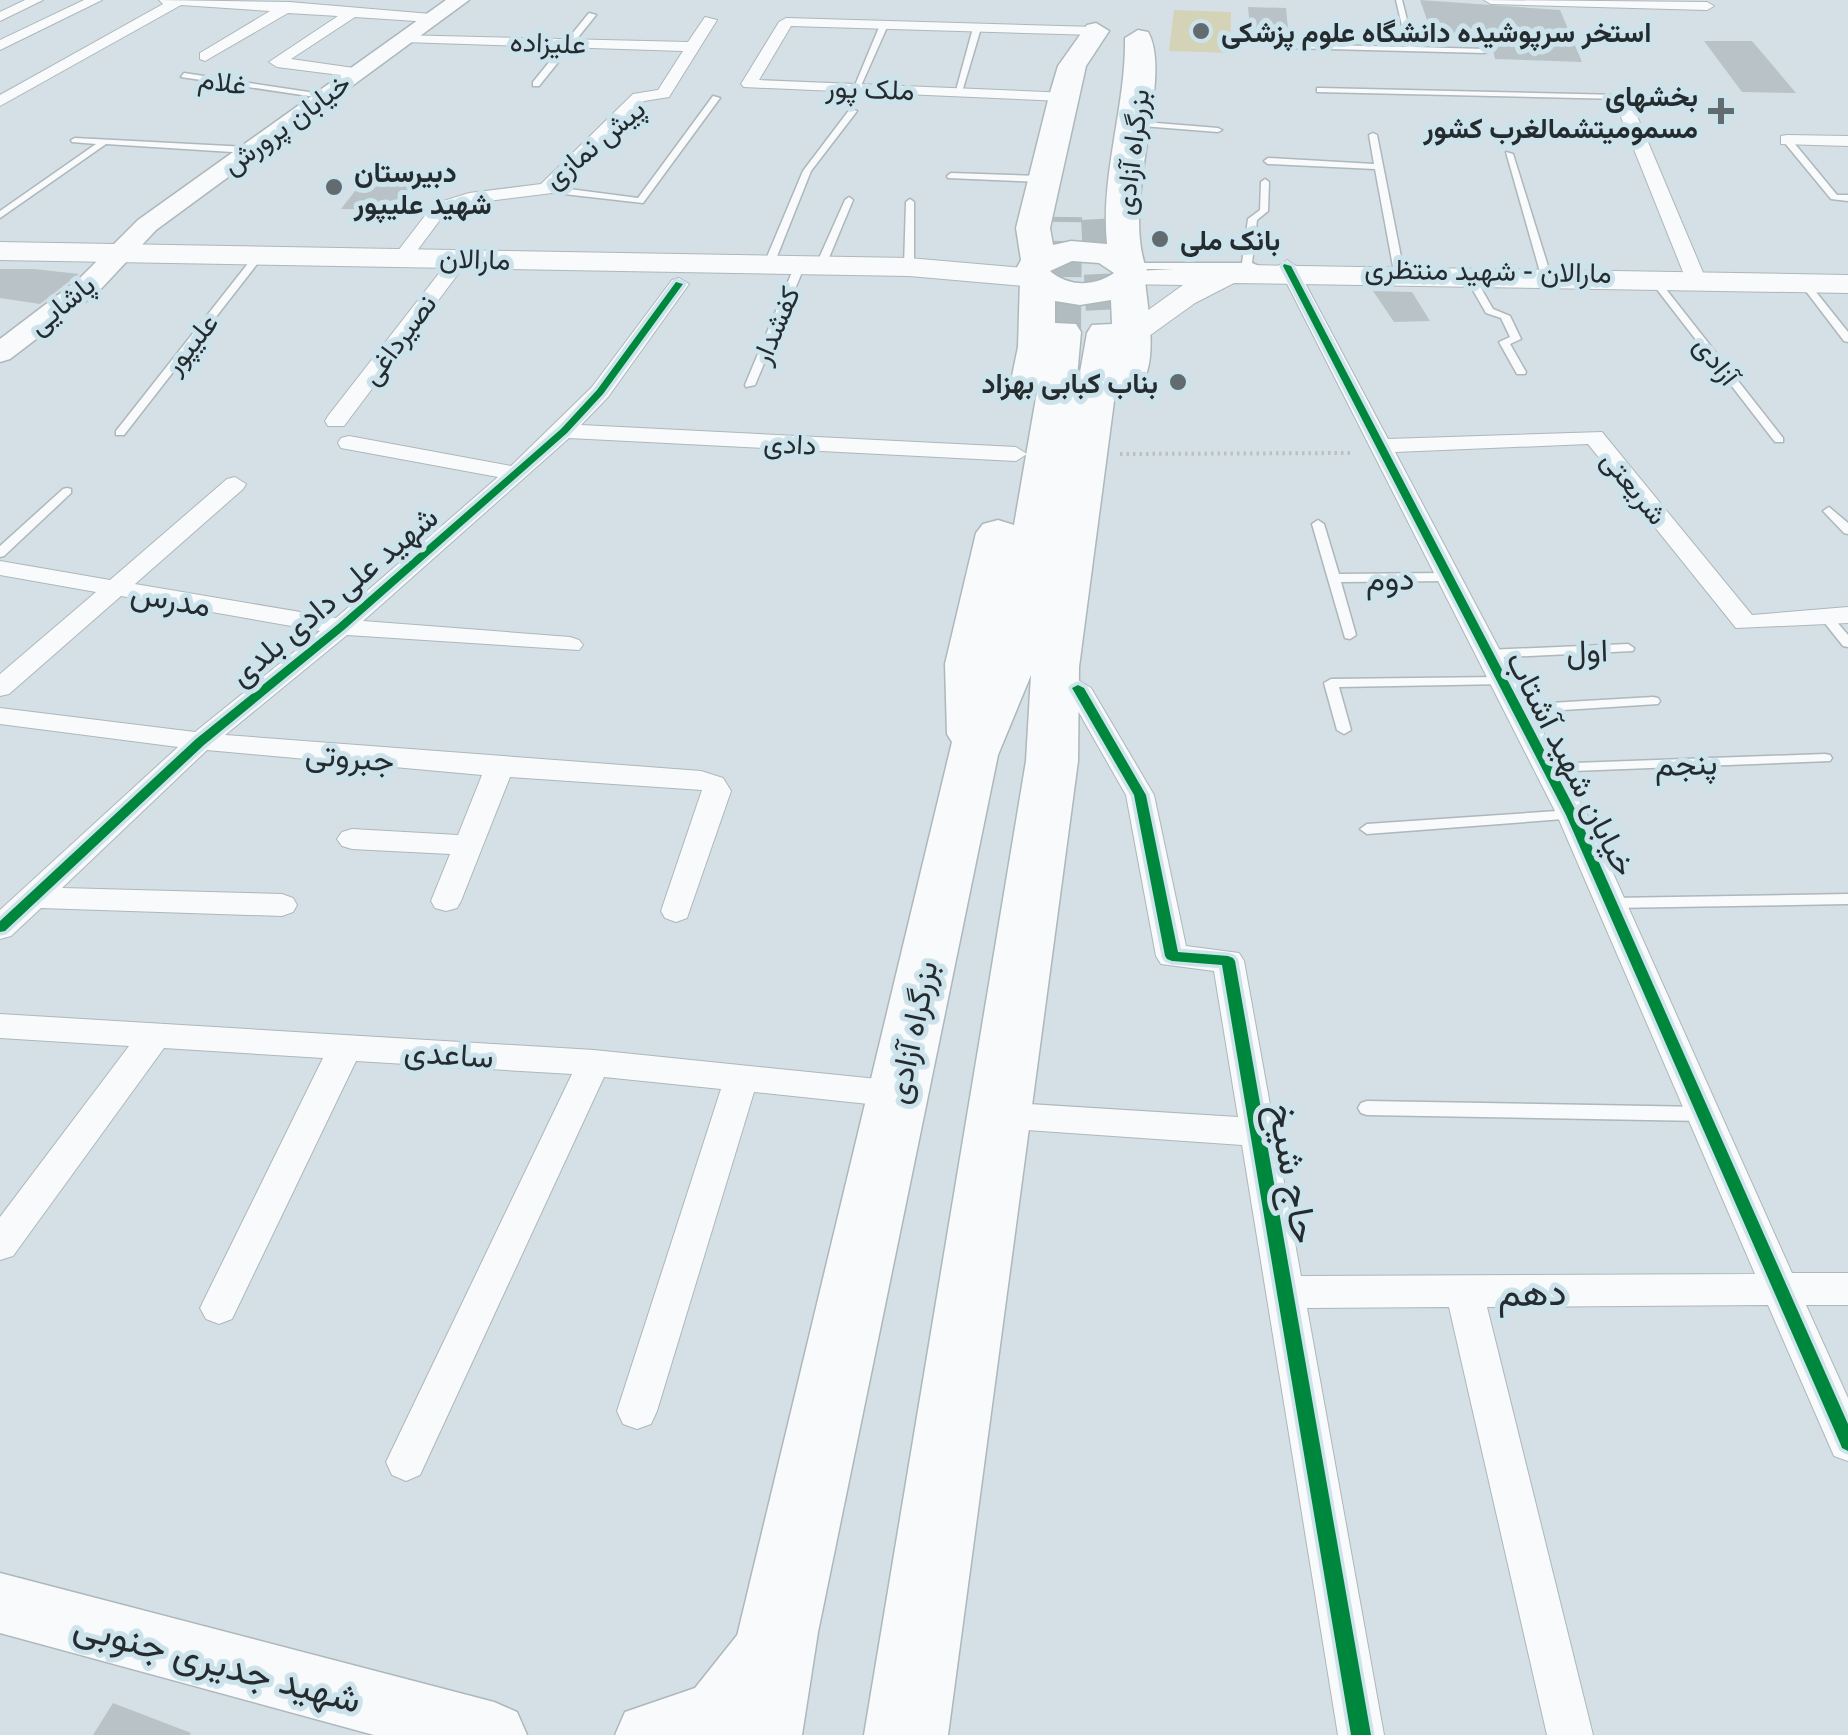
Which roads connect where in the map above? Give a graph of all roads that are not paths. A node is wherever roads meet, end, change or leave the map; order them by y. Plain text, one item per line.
1 (36, 0) edge
2 (94, 0) edge
3 (166, 0) edge
4 (179, 0) edge
5 (459, 0) edge
6 (1399, 0) edge
7 (1490, 0) edge
8 (1566, 1) edge
9 (293, 4) edge
10 (1707, 6) dead end
11 (352, 13) junction
12 (592, 15) dead end
13 (0, 17) edge
14 (430, 18) junction
15 (1099, 18) junction
16 (710, 20) dead end
17 (884, 25) junction
18 (977, 28) junction
19 (404, 38) junction
20 (569, 43) junction
21 (0, 46) edge
22 (1289, 46) dead end
23 (692, 47) junction
24 (1411, 49) junction
25 (1484, 51) dead end
26 (205, 56) dead end
27 (356, 72) junction
28 (184, 75) dead end
29 (536, 84) dead end
30 (856, 88) junction
31 (1320, 90) dead end
32 (958, 92) junction
33 (322, 96) junction
34 (1063, 96) junction
35 (1621, 97) joint
36 (716, 98) dead end
37 (0, 101) edge
38 (853, 111) dead end
39 (1132, 124) junction
40 (1218, 130) dead end
41 (1373, 136) dead end
42 (75, 140) dead end
43 (1787, 140) joint
44 (1848, 141) edge
45 (104, 142) junction
46 (248, 150) junction
47 (1509, 154) dead end
48 (1268, 160) dead end
49 (1380, 166) junction
50 (951, 176) dead end
51 (1042, 178) junction
52 (1265, 182) dead end
53 (546, 189) junction
54 (1848, 198) edge
55 (849, 200) dead end
56 (910, 202) dead end
57 (0, 215) edge
58 (1064, 217) tunnel mouth
59 (0, 250) edge
60 (120, 252) junction
61 (260, 254) junction
62 (403, 256) junction
63 (461, 258) junction
64 (769, 264) junction
65 (810, 265) junction
66 (909, 267) junction
67 (1289, 270) junction
68 (1241, 272) junction
69 (1399, 272) junction
70 (1546, 275) junction
71 (1471, 278) junction
72 (1696, 278) junction
73 (1086, 280) junction
74 (1655, 281) junction
75 (1848, 281) edge
76 (679, 284) dead end
77 (1805, 284) junction
78 (1848, 338) edge
79 (0, 352) edge
80 (1521, 372) dead end
81 (750, 385) dead end
82 (336, 421) dead end
83 (564, 431) junction
84 (120, 432) dead end
85 (1779, 440) dead end
86 (349, 443) dead end
87 (1382, 449) junction
88 (1016, 454) junction
89 (517, 474) junction
90 (235, 484) dead end
91 (67, 491) dead end
92 (1829, 511) dead end
93 (1318, 524) dead end
94 (1848, 530) edge
95 (0, 553) edge
96 (0, 568) edge
97 (1447, 577) junction
98 (1334, 578) junction
99 (114, 588) junction
100 (1837, 616) edge
101 (341, 626) junction
102 (1350, 636) dead end
103 (1848, 643) edge
104 (570, 645) dead end
105 (1628, 648) dead end
106 (1486, 654) junction
107 (1500, 681) junction
108 (0, 688) edge
109 (1078, 688) junction
110 (1652, 701) dead end
111 (1514, 709) junction
112 (0, 716) edge
113 (1344, 730) dead end
114 (200, 742) junction
115 (972, 754) junction
116 (1825, 758) dead end
117 (1052, 761) junction
118 (1546, 768) junction
119 (499, 769) junction
120 (1572, 815) junction
121 (1367, 829) dead end
122 (352, 839) dead end
123 (468, 845) junction
124 (32, 897) junction
125 (1848, 899) edge
126 (446, 900) dead end
127 (1611, 903) junction
128 (282, 904) dead end
129 (676, 911) dead end
130 (0, 928) edge
131 (0, 1026) edge
132 (155, 1036) junction
133 (346, 1046) junction
134 (594, 1063) junction
135 (741, 1078) junction
136 (897, 1094) junction
137 (1367, 1108) dead end
138 (1703, 1114) junction
139 (998, 1115) junction
140 (1258, 1132) junction
141 (0, 1245) edge
142 (1780, 1287) junction
143 (1848, 1289) edge
144 (1286, 1292) junction
145 (1464, 1292) junction
146 (219, 1308) dead end
147 (637, 1411) dead end
148 (1848, 1443) edge
149 (406, 1462) dead end
150 (0, 1603) edge
151 (778, 1632) junction
152 (494, 1735) edge
153 (648, 1735) edge
154 (760, 1735) edge
155 (906, 1735) edge
156 (1361, 1735) edge
157 (1570, 1735) edge

1 - 13 street
2 - 21 street
3 - 4 street
4 - 9 street
4 - 37 street
5 - 14 main road, خیابان پرورش
6 - 24 lane
7 - 8 street
8 - 10 street
9 - 11 street
9 - 26 street
11 - 14 street
11 - 27 street
12 - 20 lane
14 - 19 main road, خیابان پرورش
15 - 18 street
15 - 34 highway
15 - 58 highway, بزرگراه آزادی
16 - 23 street, پیش نمازی
17 - 18 street
17 - 30 lane
17 - 30 street, ملک پور
18 - 32 lane
19 - 20 street, علیزاده
19 - 27 main road, خیابان پرورش
20 - 23 street, علیزاده
20 - 29 lane
22 - 24 lane
23 - 53 street, پیش نمازی
24 - 25 lane
27 - 33 main road, خیابان پرورش
28 - 33 lane, غلام
30 - 32 street, ملک پور
31 - 35 lane
32 - 34 street, ملک پور
33 - 46 main road, خیابان پرورش
34 - 51 highway
35 - 72 street
36 - 53 lane
38 - 64 lane
39 - 40 lane
39 - 73 highway, بزرگراه آزادی
39 - 73 highway, بزرگراه آزادی
41 - 49 lane
42 - 45 lane
43 - 44 street
43 - 54 lane
45 - 46 lane
45 - 57 lane
46 - 60 main road, خیابان پرورش
47 - 70 lane
48 - 49 lane
49 - 69 lane
50 - 51 lane
51 - 73 highway
52 - 68 lane
53 - 62 street, پیش نمازی
55 - 65 lane, کفشدار
56 - 66 lane
59 - 60 main road, مارالان
60 - 61 main road, مارالان
60 - 79 main road, پاشایی
61 - 62 main road, مارالان
61 - 84 lane, علیپور
62 - 63 main road, مارالان
63 - 64 main road, مارالان
63 - 82 street, نصیرداغی
64 - 65 main road, مارالان
65 - 66 main road, مارالان
65 - 81 lane, کفشدار
66 - 73 main road, مارالان
67 - 68 main road, مارالان - شهید منتظری
67 - 69 main road, مارالان - شهید منتظری
67 - 87 street, خیابان شهید آشتاب
68 - 73 main road, مارالان - شهید منتظری
68 - 73 main road
69 - 70 lane, مارالان - شهید منتظری
69 - 71 main road, مارالان - شهید منتظری
70 - 71 main road, مارالان - شهید منتظری
70 - 72 lane, مارالان - شهید منتظری
70 - 74 main road, مارالان - شهید منتظری
71 - 80 lane
72 - 74 main road, مارالان - شهید منتظری
72 - 75 lane, مارالان - شهید منتظری
72 - 77 main road, مارالان - شهید منتظری
73 - 88 highway
73 - 109 highway
73 - 115 highway, بزرگراه آزادی
73 - 117 highway, بزرگراه آزادی
74 - 85 lane, آزادی
75 - 77 main road, مارالان - شهید منتظری
76 - 83 street, شهید علی دادی بلدی
77 - 78 lane
83 - 88 street, دادی
83 - 89 street, شهید علی دادی بلدی
86 - 89 street
87 - 97 street, خیابان شهید آشتاب
87 - 100 street, شریعتی
88 - 115 highway
89 - 101 street, شهید علی دادی بلدی
90 - 99 street
91 - 95 lane
92 - 94 lane
93 - 98 lane
96 - 99 street, مدرس
97 - 98 lane, دوم
97 - 106 street, خیابان شهید آشتاب
98 - 102 lane
99 - 101 street, مدرس
99 - 108 street
100 - 103 lane
101 - 104 street, مدرس
101 - 114 street, شهید علی دادی بلدی
105 - 106 lane, اول
106 - 107 street, خیابان شهید آشتاب
107 - 111 street, خیابان شهید آشتاب
107 - 113 lane
109 - 117 highway
109 - 140 street, حاج شیخ
110 - 111 lane
111 - 118 street, خیابان شهید آشتاب
112 - 114 street, جبروتی
114 - 119 street, جبروتی
114 - 124 street, شهید علی دادی بلدی
115 - 136 highway, بزرگراه آزادی
116 - 118 lane, پنجم
117 - 139 highway, بزرگراه آزادی
118 - 120 street, خیابان شهید آشتاب
119 - 123 street
119 - 129 street, جبروتی
120 - 121 lane
120 - 127 street, خیابان شهید آشتاب
122 - 123 street
123 - 126 street
124 - 128 street
124 - 130 street, شهید علی دادی بلدی
125 - 127 lane
127 - 138 street, خیابان شهید آشتاب
131 - 132 street, ساعدی
132 - 133 street, ساعدی
132 - 141 street
133 - 134 street, ساعدی
133 - 146 street
134 - 135 street, ساعدی
134 - 149 street
135 - 136 street, ساعدی
135 - 147 street
136 - 151 highway, بزرگراه آزادی
137 - 138 lane
138 - 142 street, خیابان شهید آشتاب
139 - 140 street
139 - 155 highway, بزرگراه آزادی
140 - 144 street, حاج شیخ
142 - 143 street, دهم
142 - 145 street, دهم
142 - 148 street, خیابان شهید آشتاب
144 - 145 street, دهم
144 - 156 street, حاج شیخ
145 - 157 street
150 - 152 main road, شهید جدیری جنوبی
151 - 153 main road
151 - 154 highway, بزرگراه آزادی

